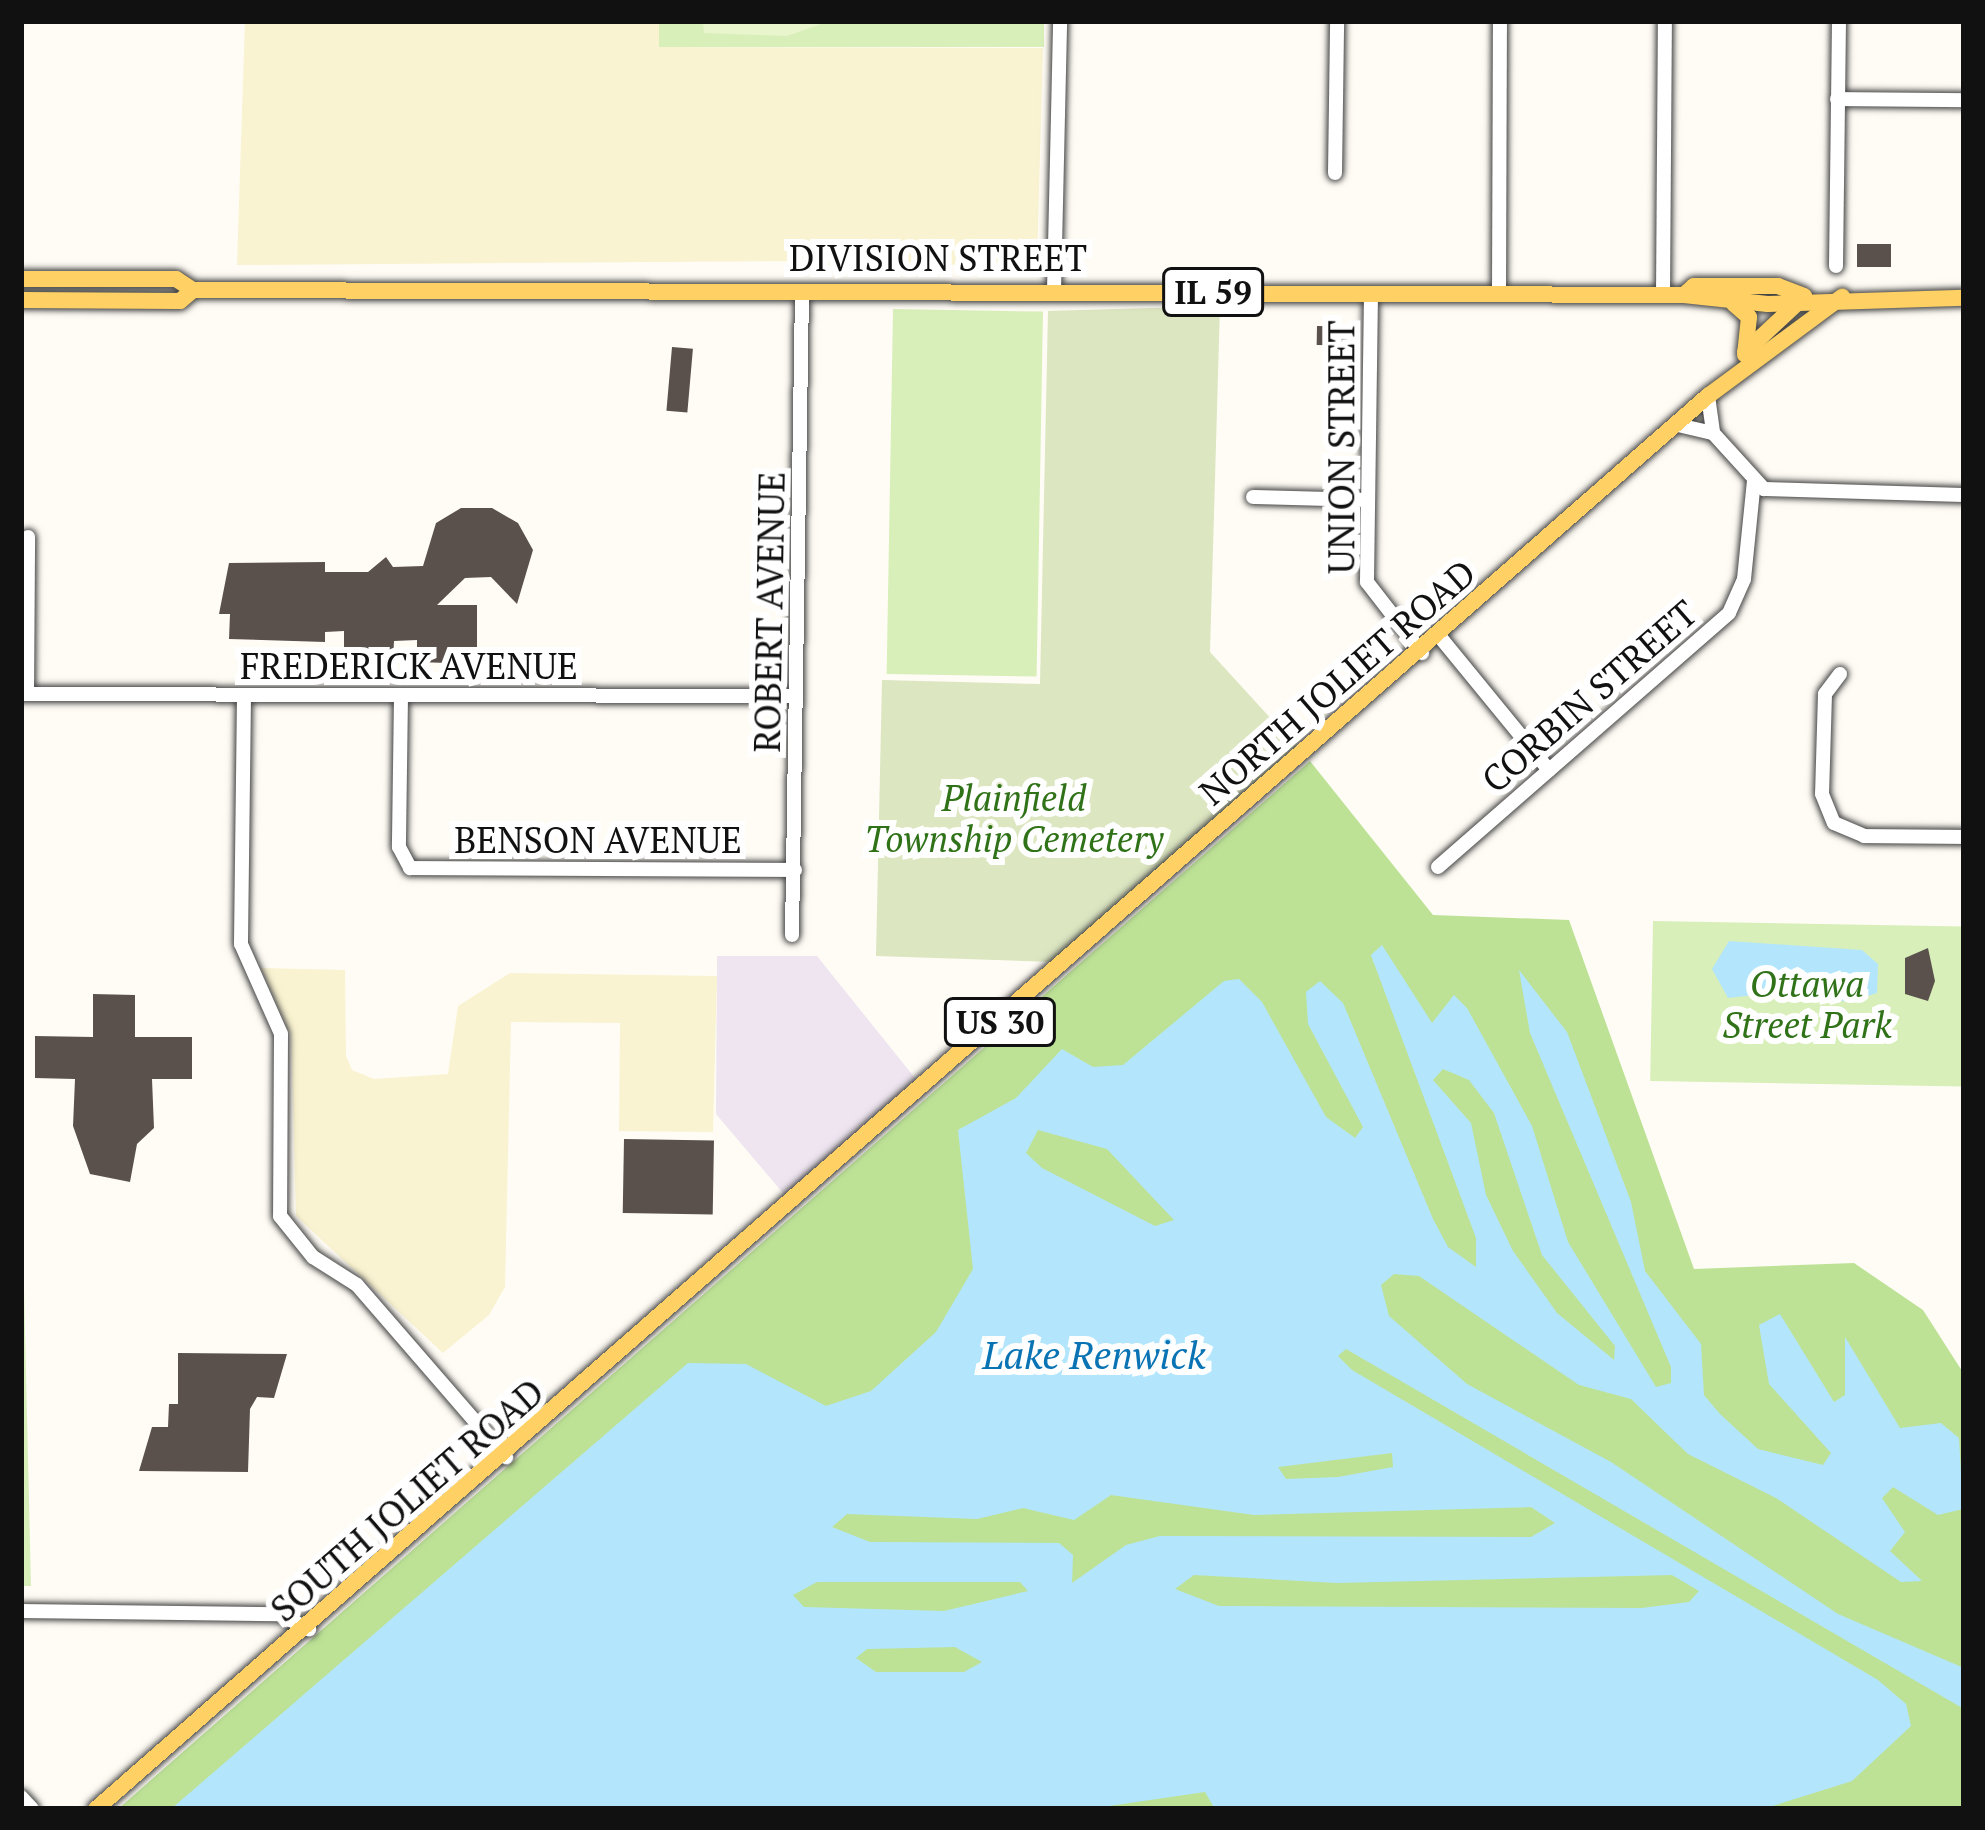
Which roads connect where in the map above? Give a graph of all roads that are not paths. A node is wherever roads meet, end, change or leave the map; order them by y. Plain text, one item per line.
1 (1060, 21) edge
2 (1337, 21) edge
3 (1500, 21) edge
4 (1665, 21) edge
5 (1839, 21) edge
6 (1838, 99) junction
7 (1964, 100) edge
8 (1335, 172) dead end
9 (1836, 266) dead end
10 (21, 279) edge
11 (193, 290) junction
12 (802, 291) junction
13 (1054, 291) junction
14 (1372, 294) junction
15 (1499, 294) junction
16 (1663, 295) junction
17 (1684, 295) junction
18 (1804, 296) junction
19 (1843, 297) junction
20 (1964, 298) edge
21 (21, 300) edge
22 (1733, 303) junction
23 (1744, 360) junction
24 (1708, 396) junction
25 (1678, 425) junction
26 (1713, 433) junction
27 (1754, 480) junction
28 (1964, 495) edge
29 (1253, 497) dead end
30 (1368, 500) junction
31 (28, 537) dead end
32 (1440, 637) junction
33 (1422, 653) junction
34 (1840, 674) dead end
35 (24, 694) edge
36 (244, 696) junction
37 (401, 696) junction
38 (796, 696) junction
39 (1549, 770) junction
40 (1964, 836) edge
41 (1438, 868) dead end
42 (795, 871) junction
43 (792, 935) dead end
44 (757, 1236) joint
45 (506, 1456) junction
46 (21, 1611) edge
47 (309, 1629) junction
48 (21, 1797) edge
49 (32, 1809) edge
50 (96, 1809) edge

1 - 13 street
2 - 8 street
3 - 15 street
4 - 16 street
5 - 6 street
6 - 7 street
6 - 9 street
10 - 11 main road, DIVISION STREET / IL 59
11 - 12 main road, DIVISION STREET / IL 59
11 - 21 main road, DIVISION STREET / IL 59
12 - 13 main road, DIVISION STREET / IL 59
12 - 38 street, ROBERT AVENUE
13 - 14 main road, DIVISION STREET / IL 59
14 - 15 main road, DIVISION STREET / IL 59
14 - 30 street, UNION STREET
15 - 16 main road, DIVISION STREET / IL 59
16 - 17 main road, DIVISION STREET / IL 59
17 - 18 main road, DIVISION STREET / IL 59
17 - 22 main road, DIVISION STREET / IL 59
18 - 19 main road
18 - 22 main road, DIVISION STREET / IL 59
18 - 23 main road, NORTH JOLIET ROAD / US 30
19 - 20 main road
19 - 23 main road, NORTH JOLIET ROAD / US 30
22 - 23 main road
23 - 24 main road, NORTH JOLIET ROAD / US 30
24 - 25 main road, NORTH JOLIET ROAD / US 30
24 - 26 street
25 - 26 street
25 - 32 main road, NORTH JOLIET ROAD / US 30
26 - 27 street
27 - 28 street
27 - 39 street, CORBIN STREET
29 - 30 street
30 - 33 street, UNION STREET
31 - 35 street
32 - 33 main road, NORTH JOLIET ROAD / US 30
32 - 39 street
33 - 44 main road, NORTH JOLIET ROAD / US 30
34 - 40 street
35 - 36 street, FREDERICK AVENUE
36 - 37 street, FREDERICK AVENUE
36 - 45 street
37 - 38 street, FREDERICK AVENUE
37 - 42 street, BENSON AVENUE
38 - 42 street, ROBERT AVENUE
39 - 41 street, CORBIN STREET
42 - 43 street, ROBERT AVENUE
44 - 45 main road, SOUTH JOLIET ROAD / US 30
45 - 47 main road, SOUTH JOLIET ROAD / US 30
46 - 47 street
47 - 50 main road, SOUTH JOLIET ROAD / US 30
48 - 49 street

